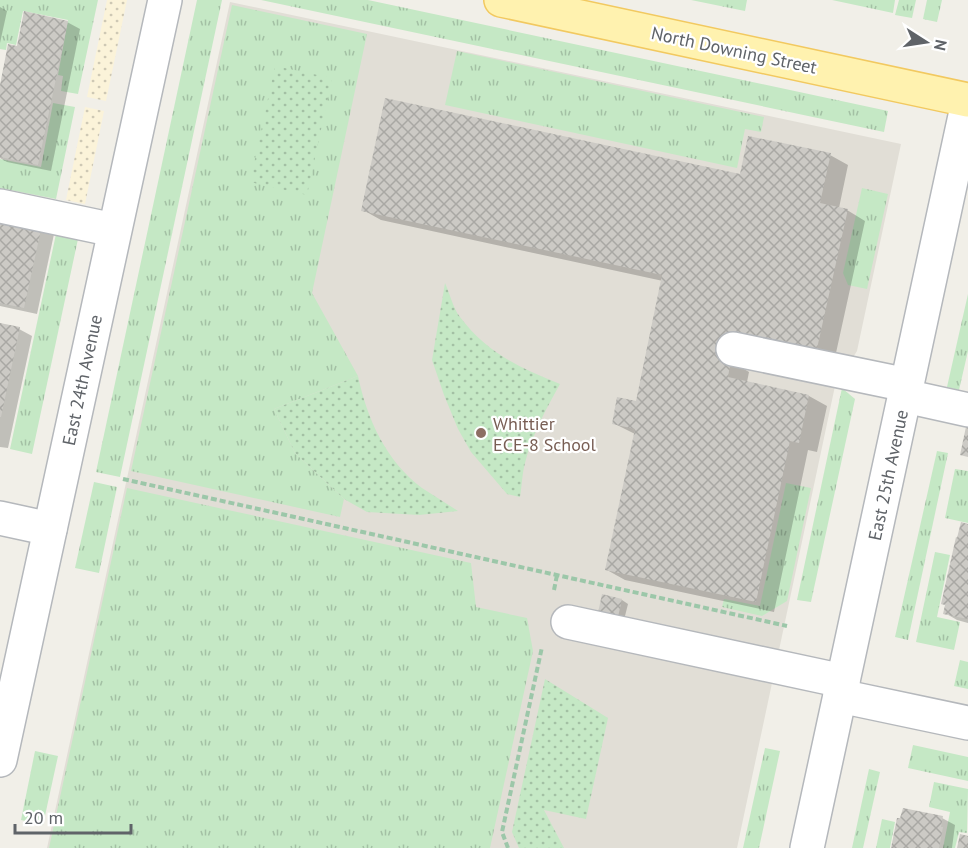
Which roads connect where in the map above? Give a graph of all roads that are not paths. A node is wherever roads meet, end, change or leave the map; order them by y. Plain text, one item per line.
1 (165, 0) edge
2 (501, 0) edge
3 (968, 101) edge
4 (0, 206) edge
5 (114, 230) junction
6 (733, 349) dead end
7 (906, 391) junction
8 (968, 410) edge
9 (0, 518) edge
10 (50, 529) junction
11 (560, 610) road end
12 (841, 689) junction
13 (968, 723) edge
14 (0, 760) edge
15 (807, 848) edge

1 - 5 street, East 24th Avenue
2 - 3 main road, North Downing Street
3 - 7 street, East 25th Avenue
4 - 5 street
5 - 10 street, East 24th Avenue
6 - 7 street
7 - 8 street
7 - 12 street, East 25th Avenue
9 - 10 street
10 - 14 street, East 24th Avenue
11 - 12 street
12 - 13 street
12 - 15 street, East 25th Avenue

